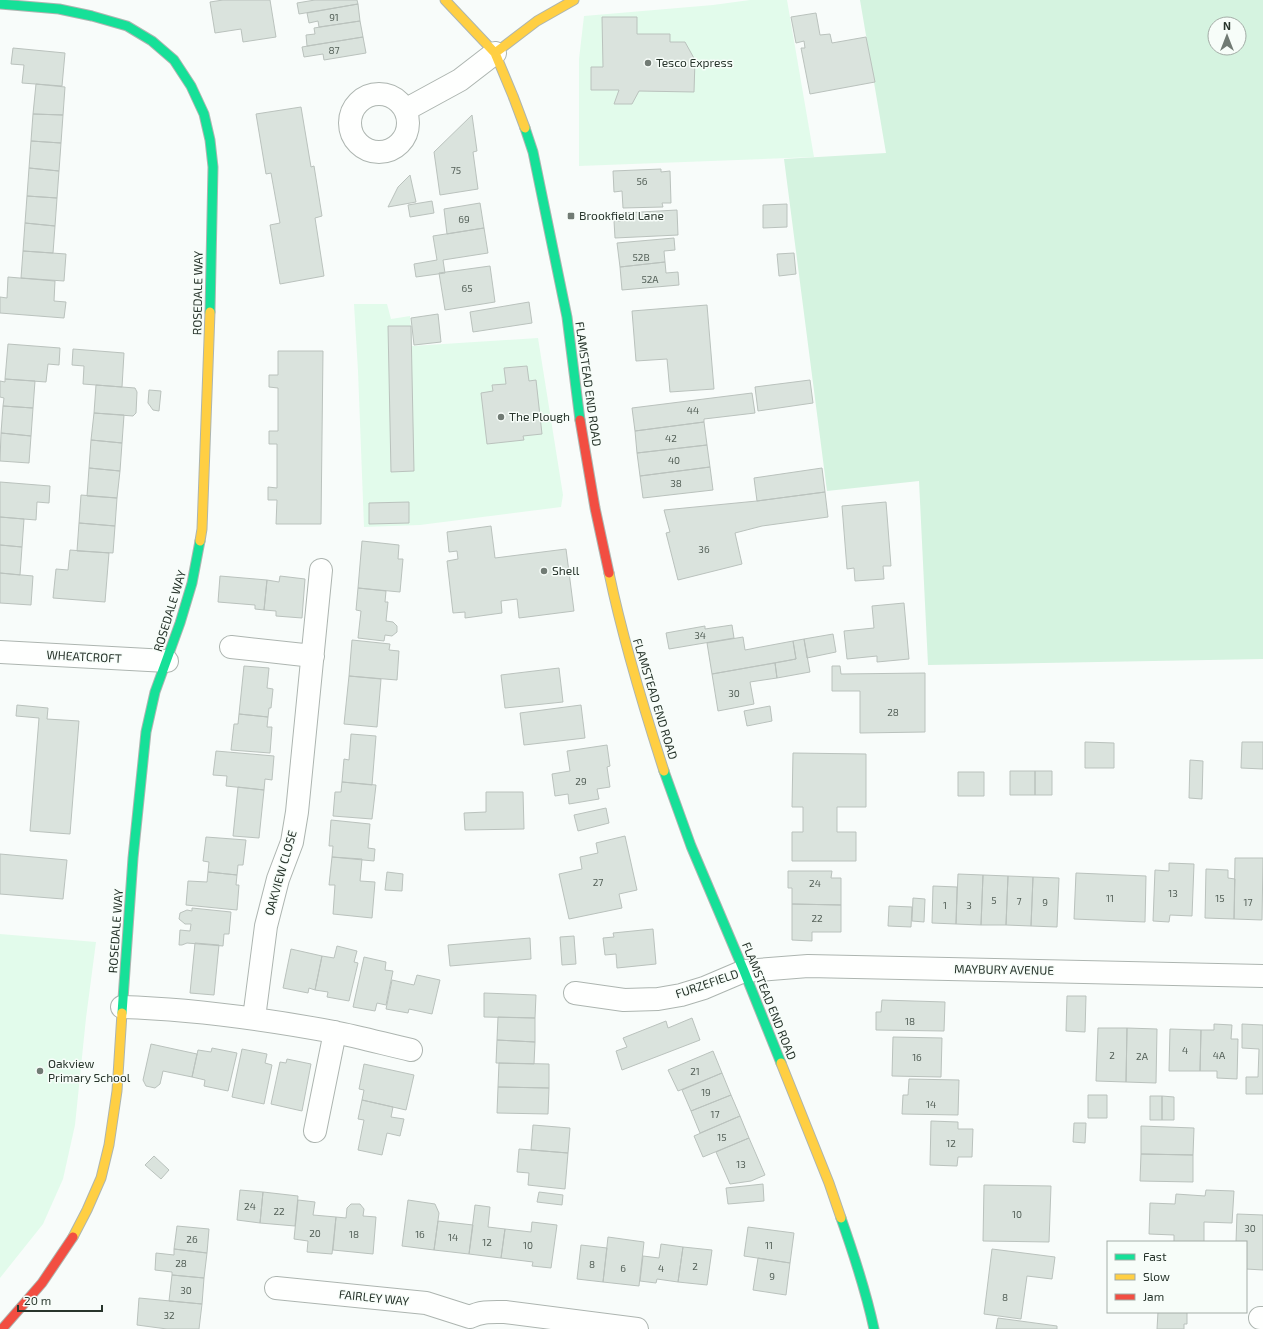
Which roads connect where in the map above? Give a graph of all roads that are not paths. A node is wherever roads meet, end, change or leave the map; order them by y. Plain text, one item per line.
1 (445, 0) edge
2 (574, 0) edge
3 (0, 4) edge
4 (495, 53) junction
5 (405, 110) dead end
6 (321, 570) dead end
7 (231, 647) dead end
8 (0, 652) edge
9 (313, 656) junction
10 (167, 661) junction
11 (744, 972) junction
12 (1263, 976) edge
13 (575, 993) dead end
14 (122, 1007) junction
15 (254, 1018) junction
16 (335, 1032) junction
17 (411, 1050) dead end
18 (315, 1131) dead end
19 (276, 1288) dead end
20 (466, 1323) edge
21 (2, 1329) edge
22 (637, 1329) edge
23 (874, 1329) edge

1 - 4 street
2 - 4 street
3 - 10 street, ROSEDALE WAY
4 - 5 street
4 - 11 street, FLAMSTEAD END ROAD
6 - 9 street, OAKVIEW CLOSE
7 - 9 street
8 - 10 street, WHEATCROFT
9 - 15 street, OAKVIEW CLOSE
10 - 14 street, ROSEDALE WAY
11 - 12 street, MAYBURY AVENUE
11 - 13 street, FURZEFIELD
11 - 23 street, FLAMSTEAD END ROAD
14 - 15 street
14 - 21 street, ROSEDALE WAY
15 - 16 street
16 - 17 street
16 - 18 street
19 - 20 street, FAIRLEY WAY
20 - 22 street, FAIRLEY WAY

